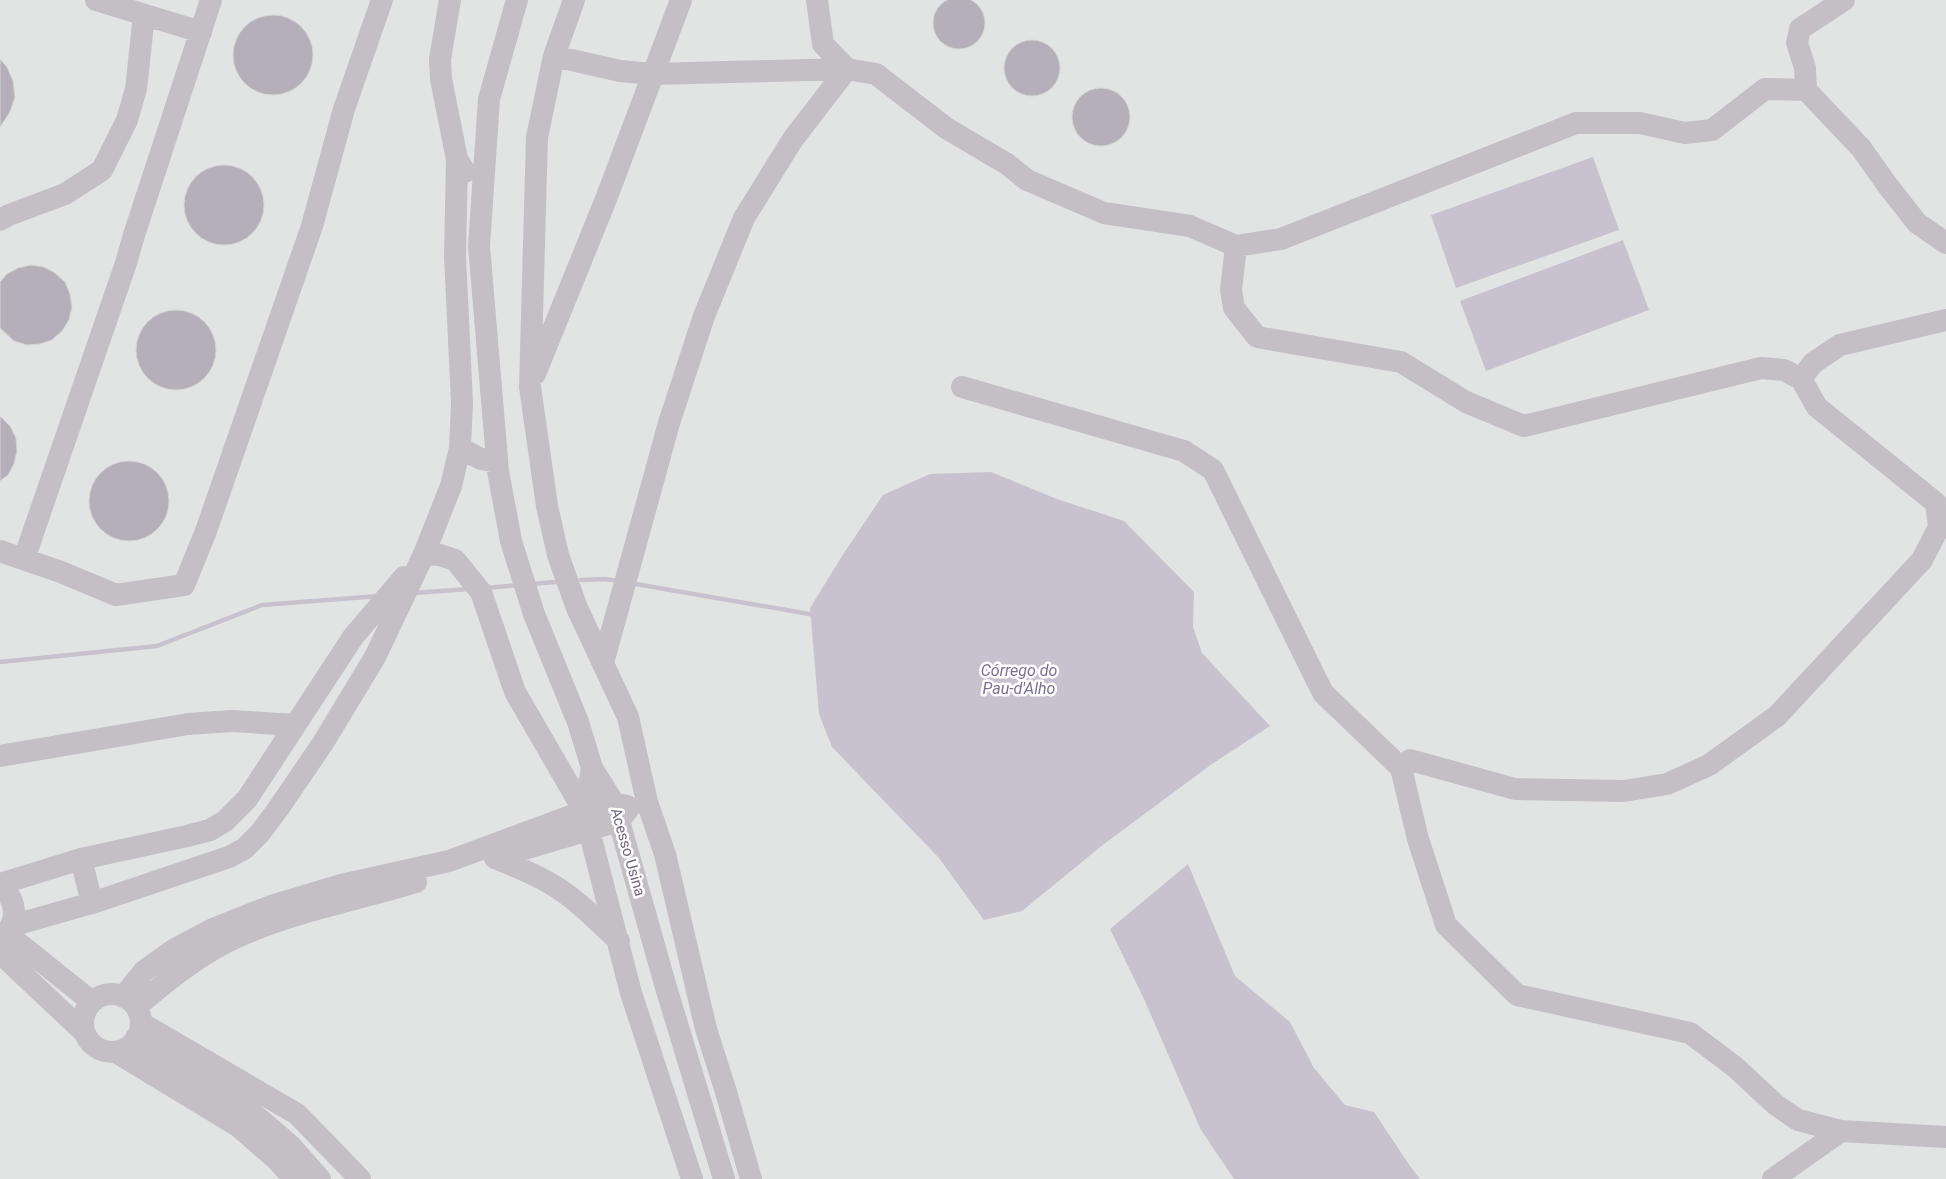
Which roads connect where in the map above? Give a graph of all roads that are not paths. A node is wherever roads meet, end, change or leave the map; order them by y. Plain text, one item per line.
1 (96, 0) edge
2 (211, 0) edge
3 (382, 0) edge
4 (450, 0) edge
5 (517, 0) edge
6 (574, 0) edge
7 (681, 0) edge
8 (817, 0) edge
9 (1844, 0) edge
10 (124, 4) edge
11 (144, 15) junction
12 (201, 32) junction
13 (554, 56) junction
14 (848, 69) junction
15 (652, 74) junction
16 (1806, 90) junction
17 (457, 159) junction
18 (482, 198) junction
19 (0, 220) edge
20 (1946, 243) edge
21 (1236, 246) junction
22 (1946, 320) edge
23 (1801, 379) junction
24 (530, 386) junction
25 (962, 387) dead end
26 (460, 448) junction
27 (497, 462) junction
28 (0, 552) edge
29 (424, 554) junction
30 (24, 560) junction
31 (397, 595) junction
32 (603, 663) junction
33 (296, 725) junction
34 (0, 756) edge
35 (592, 768) junction
36 (1402, 768) junction
37 (247, 799) junction
38 (628, 808) junction
39 (586, 821) junction
40 (260, 833) junction
41 (493, 852) junction
42 (81, 859) junction
43 (0, 885) edge
44 (92, 903) junction
45 (4, 937) edge
46 (619, 941) junction
47 (92, 1002) junction
48 (134, 1016) junction
49 (706, 1029) junction
50 (84, 1032) junction
51 (681, 1038) junction
52 (650, 1047) junction
53 (116, 1052) junction
54 (1841, 1131) junction
55 (1946, 1137) edge
56 (754, 1177) edge
57 (721, 1178) edge
58 (294, 1179) edge
59 (320, 1179) edge
60 (360, 1179) edge
61 (692, 1179) edge
62 (1773, 1179) edge

1 - 10 street
2 - 12 street
3 - 30 street
4 - 17 street
5 - 18 street
6 - 13 street
7 - 15 street
8 - 14 street
9 - 16 street
10 - 11 street
11 - 12 street
11 - 19 street
12 - 30 street
13 - 15 street
13 - 24 street
14 - 15 street
14 - 21 street
14 - 32 street
15 - 24 street
16 - 20 street
16 - 21 street
17 - 18 street
17 - 26 street
18 - 27 street
21 - 23 street
22 - 23 street
23 - 36 street
24 - 32 street
25 - 36 street
26 - 27 street
26 - 29 street
27 - 35 street
28 - 30 street
29 - 31 street
29 - 39 street
31 - 33 street
31 - 40 street
32 - 38 street
33 - 34 street
33 - 37 street
35 - 38 street, Acesso Usina
35 - 39 street
36 - 54 street
37 - 40 street
37 - 42 street
38 - 39 street
38 - 49 street
38 - 51 street, Acesso Usina
39 - 41 street
39 - 46 street
40 - 44 street
41 - 46 street
41 - 48 street
42 - 43 street
42 - 44 street
43 - 45 street
44 - 45 street
45 - 47 street
45 - 50 street
46 - 52 street
47 - 48 street
47 - 50 street
48 - 53 street
48 - 59 street
48 - 60 street
49 - 51 street
49 - 56 street
50 - 53 street
51 - 52 street
51 - 57 street, Acesso Usina
52 - 61 street
53 - 58 street
54 - 55 street
54 - 62 street
56 - 57 street

